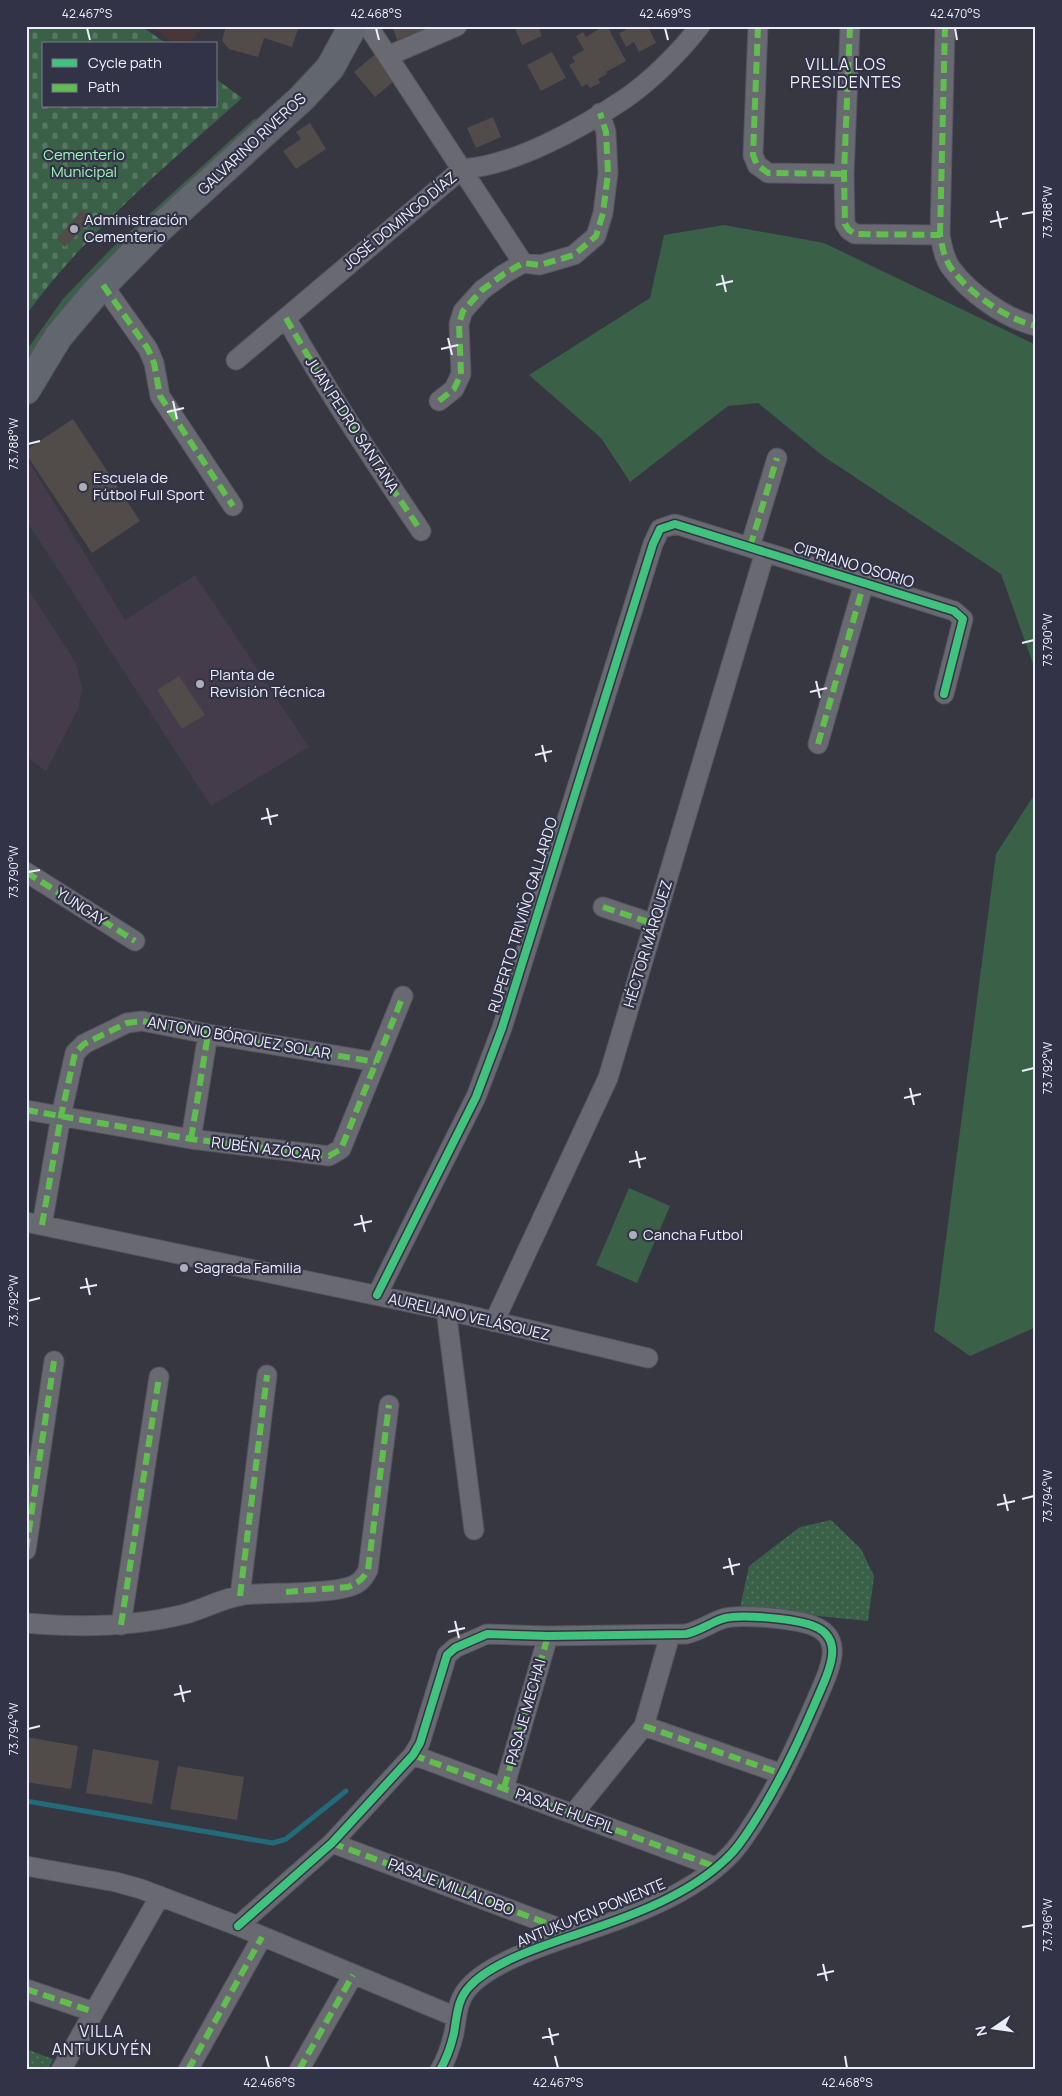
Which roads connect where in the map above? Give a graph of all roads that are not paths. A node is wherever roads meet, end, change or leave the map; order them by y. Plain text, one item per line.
1 (353, 26) edge
2 (368, 26) edge
3 (457, 26) edge
4 (700, 26) edge
5 (758, 26) edge
6 (850, 26) edge
7 (945, 26) edge
8 (388, 56) junction
9 (600, 114) junction
10 (462, 169) junction
11 (844, 174) junction
12 (940, 235) junction
13 (524, 263) junction
14 (102, 285) junction
15 (286, 318) junction
16 (1036, 326) edge
17 (236, 360) dead end
18 (26, 390) edge
19 (439, 402) dead end
20 (777, 458) dead end
21 (233, 506) dead end
22 (660, 529) joint
23 (421, 531) dead end
24 (757, 549) junction
25 (864, 583) junction
26 (944, 694) dead end
27 (818, 744) dead end
28 (26, 872) edge
29 (603, 907) dead end
30 (654, 924) junction
31 (135, 942) dead end
32 (403, 996) dead end
33 (208, 1034) junction
34 (376, 1062) junction
35 (26, 1110) edge
36 (61, 1116) junction
37 (191, 1139) junction
38 (34, 1224) edge
39 (376, 1295) junction
40 (446, 1310) junction
41 (494, 1322) junction
42 (648, 1358) dead end
43 (54, 1361) dead end
44 (268, 1375) dead end
45 (159, 1377) dead end
46 (390, 1406) dead end
47 (474, 1530) dead end
48 (26, 1550) edge
49 (240, 1596) junction
50 (26, 1623) edge
51 (121, 1625) junction
52 (670, 1635) junction
53 (548, 1636) junction
54 (644, 1726) junction
55 (413, 1754) junction
56 (782, 1774) junction
57 (504, 1788) junction
58 (573, 1814) junction
59 (332, 1843) junction
60 (26, 1866) edge
61 (716, 1867) junction
62 (160, 1896) junction
63 (238, 1926) junction
64 (262, 1937) junction
65 (568, 1938) junction
66 (353, 1975) junction
67 (26, 1989) edge
68 (94, 2012) junction
69 (456, 2017) junction
70 (61, 2070) edge
71 (188, 2070) edge
72 (299, 2070) edge
73 (440, 2070) edge

1 - 14 street, GALVARINO RIVEROS
2 - 8 street
3 - 8 street
4 - 9 street, JOSÉ DOMINGO DÍAZ
5 - 11 street
6 - 11 street
7 - 12 street
8 - 10 street
9 - 10 street, JOSÉ DOMINGO DÍAZ
9 - 13 street
10 - 13 street
10 - 15 street, JOSÉ DOMINGO DÍAZ
11 - 12 street
12 - 16 street
13 - 19 street
14 - 18 street, GALVARINO RIVEROS
14 - 21 street
15 - 17 street, JOSÉ DOMINGO DÍAZ
15 - 23 street, JUAN PEDRO SANTANA
20 - 24 street, HÉCTOR MÁRQUEZ
22 - 24 street, CIPRIANO OSORIO
22 - 39 street, RUPERTO TRIVIÑO GALLARDO
24 - 25 street, CIPRIANO OSORIO
24 - 30 street, HÉCTOR MÁRQUEZ
25 - 26 street, CIPRIANO OSORIO
25 - 27 street
28 - 31 street, YUNGAY
29 - 30 street
30 - 41 street, HÉCTOR MÁRQUEZ
32 - 34 street, RUBÉN AZÓCAR
33 - 34 street, ANTONIO BÓRQUEZ SOLAR
33 - 36 street, ANTONIO BÓRQUEZ SOLAR
33 - 37 street
34 - 37 street, RUBÉN AZÓCAR
35 - 36 street, RUBÉN AZÓCAR
36 - 37 street, RUBÉN AZÓCAR
36 - 38 street, ANTONIO BÓRQUEZ SOLAR
38 - 39 street, AURELIANO VELÁSQUEZ
39 - 40 street, AURELIANO VELÁSQUEZ
40 - 41 street, AURELIANO VELÁSQUEZ
40 - 47 street
41 - 42 street, AURELIANO VELÁSQUEZ
43 - 48 street
44 - 49 street
45 - 51 street
46 - 49 street
49 - 51 street
50 - 51 street
52 - 53 street
52 - 54 street
52 - 56 street, ANTUKUYEN PONIENTE
53 - 55 street
53 - 57 street, PASAJE MECHAI
54 - 56 street
54 - 58 street
55 - 57 street, PASAJE HUEPIL
55 - 59 street
56 - 61 street, ANTUKUYEN PONIENTE
57 - 58 street, PASAJE HUEPIL
58 - 61 street, PASAJE HUEPIL
59 - 63 street
59 - 65 street, PASAJE MILLALOBO
60 - 62 street
61 - 65 street, ANTUKUYEN PONIENTE
62 - 63 street
62 - 68 street
63 - 64 street
64 - 66 street
64 - 71 street
65 - 69 street, ANTUKUYEN PONIENTE
66 - 69 street
66 - 72 street
67 - 68 street
68 - 70 street
69 - 73 street, ANTUKUYEN PONIENTE

